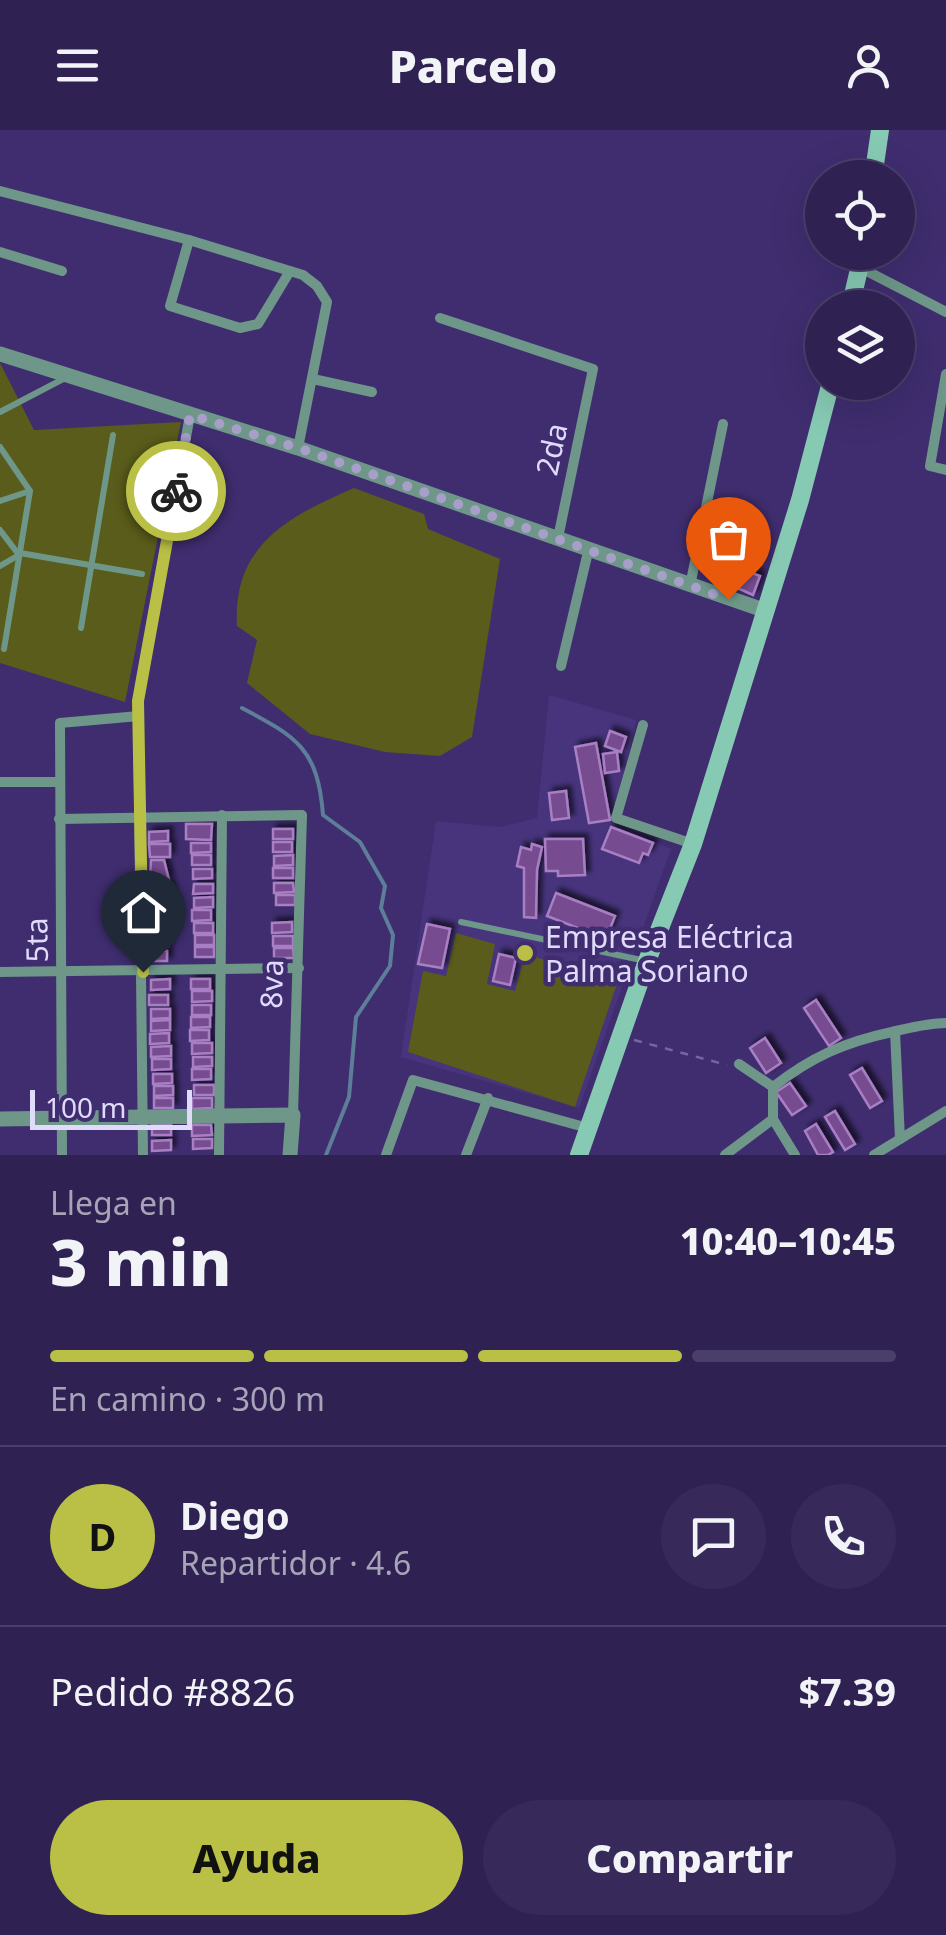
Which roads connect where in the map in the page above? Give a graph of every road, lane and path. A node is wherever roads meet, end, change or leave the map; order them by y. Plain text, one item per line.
1 (880, 130) edge
2 (876, 160) edge
3 (0, 191) edge
4 (189, 240) junction
5 (0, 252) edge
6 (62, 270) dead end
7 (878, 270) edge
8 (290, 272) junction
9 (946, 312) edge
10 (440, 318) dead end
11 (0, 354) edge
12 (946, 374) edge
13 (68, 376) junction
14 (313, 379) junction
15 (372, 392) dead end
16 (826, 400) edge
17 (0, 412) edge
18 (190, 415) junction
19 (724, 424) dead end
20 (113, 436) dead end
21 (0, 447) edge
22 (298, 448) junction
23 (946, 470) edge
24 (30, 491) junction
25 (0, 501) edge
26 (0, 530) edge
27 (558, 538) junction
28 (588, 552) junction
29 (20, 554) junction
30 (0, 566) edge
31 (91, 566) junction
32 (142, 574) dead end
33 (690, 587) junction
34 (766, 611) junction
35 (81, 628) dead end
36 (4, 649) dead end
37 (562, 666) dead end
38 (139, 716) junction
39 (642, 725) dead end
40 (0, 782) edge
41 (60, 782) junction
42 (222, 815) junction
43 (141, 818) junction
44 (59, 819) junction
45 (692, 844) junction
46 (461, 922) dead end
47 (647, 961) junction
48 (299, 968) junction
49 (221, 969) junction
50 (62, 970) junction
51 (0, 972) edge
52 (143, 972) junction
53 (946, 1024) edge
54 (895, 1031) junction
55 (622, 1037) junction
56 (739, 1064) joint
57 (773, 1087) junction
58 (488, 1098) junction
59 (946, 1111) edge
60 (293, 1115) junction
61 (218, 1116) junction
62 (143, 1117) junction
63 (0, 1118) edge
64 (62, 1118) junction
65 (772, 1119) junction
66 (588, 1128) junction
67 (900, 1139) junction
68 (62, 1155) edge
69 (143, 1155) edge
70 (219, 1155) edge
71 (290, 1155) edge
72 (386, 1155) edge
73 (466, 1155) edge
74 (579, 1155) edge
75 (725, 1155) edge
76 (795, 1155) edge
77 (874, 1155) edge

1 - 2 main road
3 - 4 street
4 - 8 street
4 - 8 street
5 - 6 street
7 - 9 street
8 - 14 street
10 - 27 street, 2da
11 - 13 street
12 - 23 street
13 - 17 lane
13 - 18 street
14 - 15 street
14 - 22 street
16 - 34 main road
18 - 22 street
18 - 38 street
19 - 33 street
20 - 31 lane
21 - 24 lane
22 - 27 street
24 - 25 lane
24 - 29 lane
26 - 30 lane
27 - 28 street
28 - 33 street
28 - 37 street
29 - 31 lane
29 - 36 lane
31 - 32 lane
31 - 35 lane
33 - 34 street
34 - 45 main road
38 - 41 street, 5ta
38 - 43 street
39 - 45 street
40 - 41 street
41 - 44 street, 5ta
42 - 43 street
42 - 48 street, 8va
42 - 49 street
43 - 44 street
43 - 52 street
44 - 50 street, 5ta
45 - 47 main road
46 - 47 lane
47 - 55 main road
48 - 49 street
48 - 60 street, 8va
49 - 52 street
49 - 61 street
50 - 51 street
50 - 52 street
50 - 64 street, 5ta
52 - 62 street
53 - 54 street
54 - 57 street
54 - 67 street
55 - 56 path
55 - 66 main road
56 - 57 street
57 - 65 street
58 - 66 street
58 - 72 street
58 - 73 street
59 - 67 street
60 - 61 street
60 - 71 street, 8va
61 - 62 street
61 - 70 street
62 - 64 street
62 - 69 street
63 - 64 street
64 - 68 street, 5ta
65 - 75 street
65 - 76 street
66 - 74 main road
67 - 77 street

